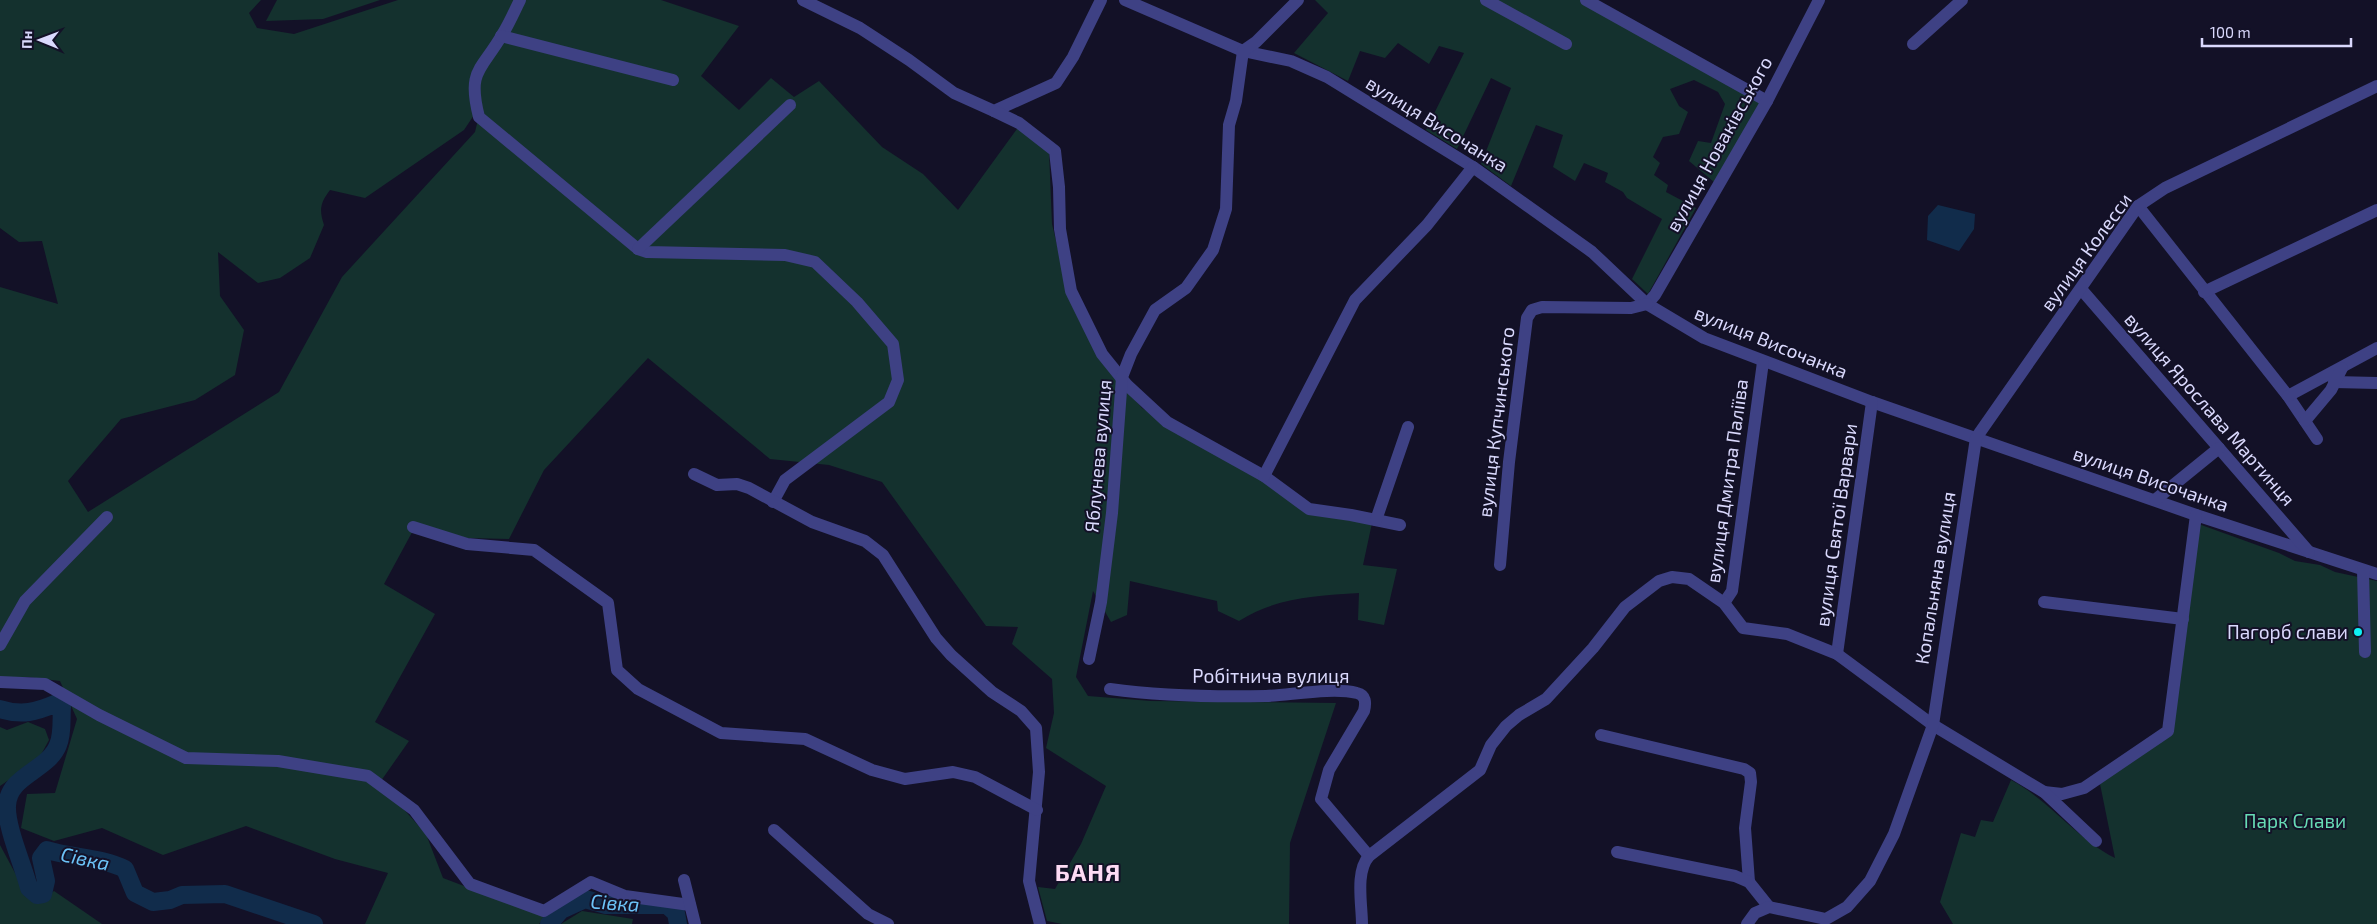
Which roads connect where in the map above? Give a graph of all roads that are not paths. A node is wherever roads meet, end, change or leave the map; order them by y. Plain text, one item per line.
1 (520, 0) edge
2 (803, 0) edge
3 (1101, 0) edge
4 (1125, 0) edge
5 (1298, 0) edge
6 (1486, 0) edge
7 (1586, 0) edge
8 (1819, 0) edge
9 (1962, 0) edge
10 (502, 36) junction
11 (1566, 44) dead end
12 (1913, 44) dead end
13 (1243, 51) junction
14 (673, 80) dead end
15 (2377, 86) edge
16 (1767, 101) junction
17 (790, 104) dead end
18 (994, 111) junction
19 (1473, 167) junction
20 (2138, 206) junction
21 (2377, 210) edge
22 (638, 249) junction
23 (2081, 289) junction
24 (2204, 292) junction
25 (1647, 304) junction
26 (2377, 348) edge
27 (1763, 362) junction
28 (2342, 368) junction
29 (1122, 377) junction
30 (2334, 382) junction
31 (2377, 383) edge
32 (2288, 396) junction
33 (1872, 402) junction
34 (2305, 421) junction
35 (1408, 427) dead end
36 (1976, 438) junction
37 (2317, 439) dead end
38 (2219, 448) junction
39 (694, 474) dead end
40 (1264, 476) junction
41 (2155, 500) junction
42 (773, 502) junction
43 (2196, 515) junction
44 (107, 516) dead end
45 (1376, 520) junction
46 (1400, 525) dead end
47 (413, 527) dead end
48 (2310, 553) junction
49 (1500, 565) dead end
50 (2363, 570) junction
51 (2377, 574) edge
52 (2044, 602) dead end
53 (1724, 603) junction
54 (2183, 619) junction
55 (0, 645) edge
56 (2365, 652) dead end
57 (1837, 654) junction
58 (1090, 659) dead end
59 (0, 682) edge
60 (1110, 689) dead end
61 (1933, 725) junction
62 (1602, 735) dead end
63 (2044, 792) junction
64 (1037, 810) junction
65 (774, 830) dead end
66 (2096, 841) dead end
67 (1617, 852) dead end
68 (1368, 856) junction
69 (684, 880) dead end
70 (1749, 882) junction
71 (690, 905) junction
72 (1769, 907) junction
73 (695, 924) edge
74 (888, 924) edge
75 (1040, 924) edge
76 (1362, 924) edge
77 (1747, 924) edge

1 - 10 street
2 - 18 street
3 - 18 street
4 - 13 street, вулиця Височанка
5 - 13 street
6 - 11 street
7 - 16 street
8 - 16 street, вулиця Новаківського
9 - 12 street
10 - 14 street
10 - 22 street
13 - 19 street, вулиця Височанка
13 - 29 street, Яблунева вулиця
15 - 20 street, вулиця Колесси
16 - 25 street, вулиця Новаківського
17 - 22 street
18 - 29 street
19 - 25 street, вулиця Височанка
19 - 40 street
20 - 23 street, вулиця Колесси
20 - 24 street
21 - 24 street
22 - 42 street
23 - 36 street, вулиця Колесси
23 - 38 street, вулиця Ярослава Мартинця
24 - 32 street
25 - 27 street, вулиця Височанка
25 - 49 street, вулиця Купчинського
26 - 28 street
27 - 33 street, вулиця Височанка
27 - 53 street, вулиця Дмитра Паліїва
28 - 30 street
28 - 32 street
29 - 40 street
29 - 58 street, Яблунева вулиця
30 - 31 street
30 - 34 street
32 - 34 street
33 - 36 street, вулиця Височанка
33 - 57 street, вулиця Святої Варвари
34 - 37 street
35 - 45 street
36 - 41 street, вулиця Височанка
36 - 61 street, Копальняна вулиця
38 - 41 street
38 - 48 street, вулиця Ярослава Мартинця
39 - 42 street
40 - 45 street
41 - 43 street, вулиця Височанка
42 - 64 street
43 - 48 street, вулиця Височанка
43 - 54 street
44 - 55 street
45 - 46 street
47 - 64 street
48 - 50 street, вулиця Височанка
50 - 51 street, вулиця Височанка
50 - 56 street
52 - 54 street
53 - 57 street
53 - 68 street
54 - 63 street
57 - 61 street
59 - 71 street
60 - 68 street, Робітнича вулиця
61 - 63 street
61 - 72 street, Копальняна вулиця
62 - 70 street
63 - 66 street
64 - 75 street
65 - 74 street
67 - 70 street
68 - 76 street
69 - 71 street
70 - 72 street
71 - 73 street
72 - 77 street

